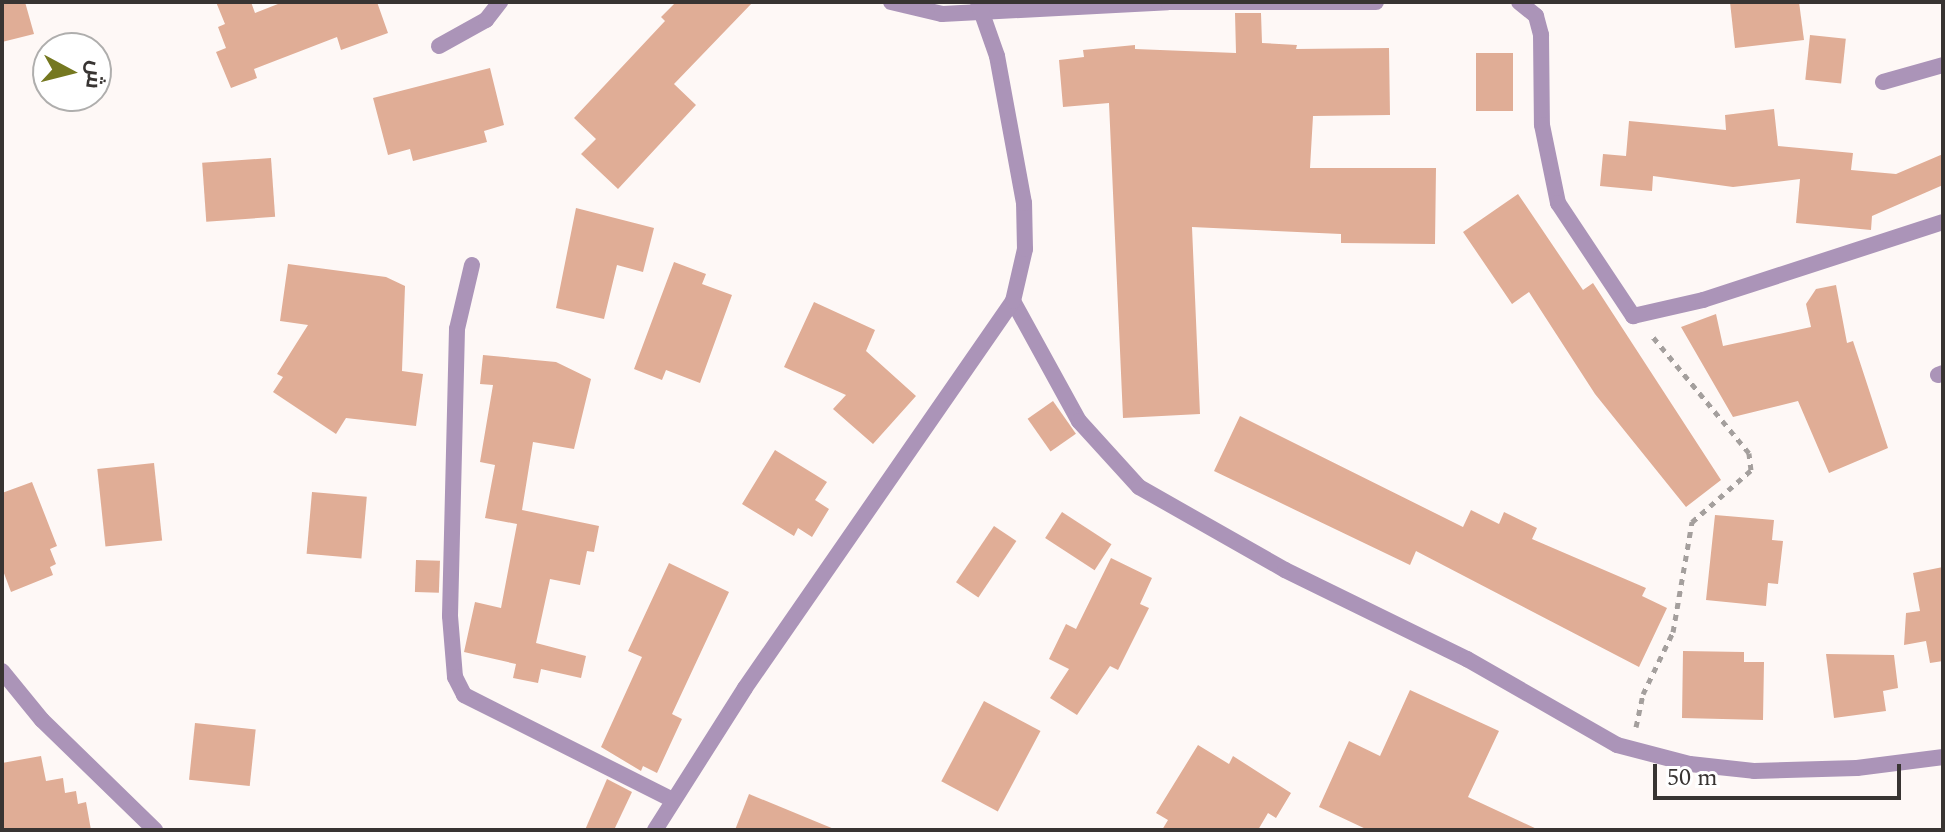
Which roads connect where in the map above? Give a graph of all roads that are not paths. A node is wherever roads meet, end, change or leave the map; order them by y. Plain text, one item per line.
1 (500, 2) edge
2 (891, 2) edge
3 (1376, 2) edge
4 (1519, 2) edge
5 (979, 5) edge
6 (439, 46) dead end
7 (1943, 65) edge
8 (1883, 82) dead end
9 (1943, 222) edge
10 (472, 265) dead end
11 (1013, 301) junction
12 (2, 671) edge
13 (1943, 757) edge
14 (673, 800) junction
15 (155, 830) edge
16 (655, 830) edge

1 - 6 street
2 - 5 street
3 - 5 street
4 - 9 street
5 - 11 street
7 - 8 street
10 - 14 street
11 - 13 street
11 - 14 street
12 - 15 street
14 - 16 street

